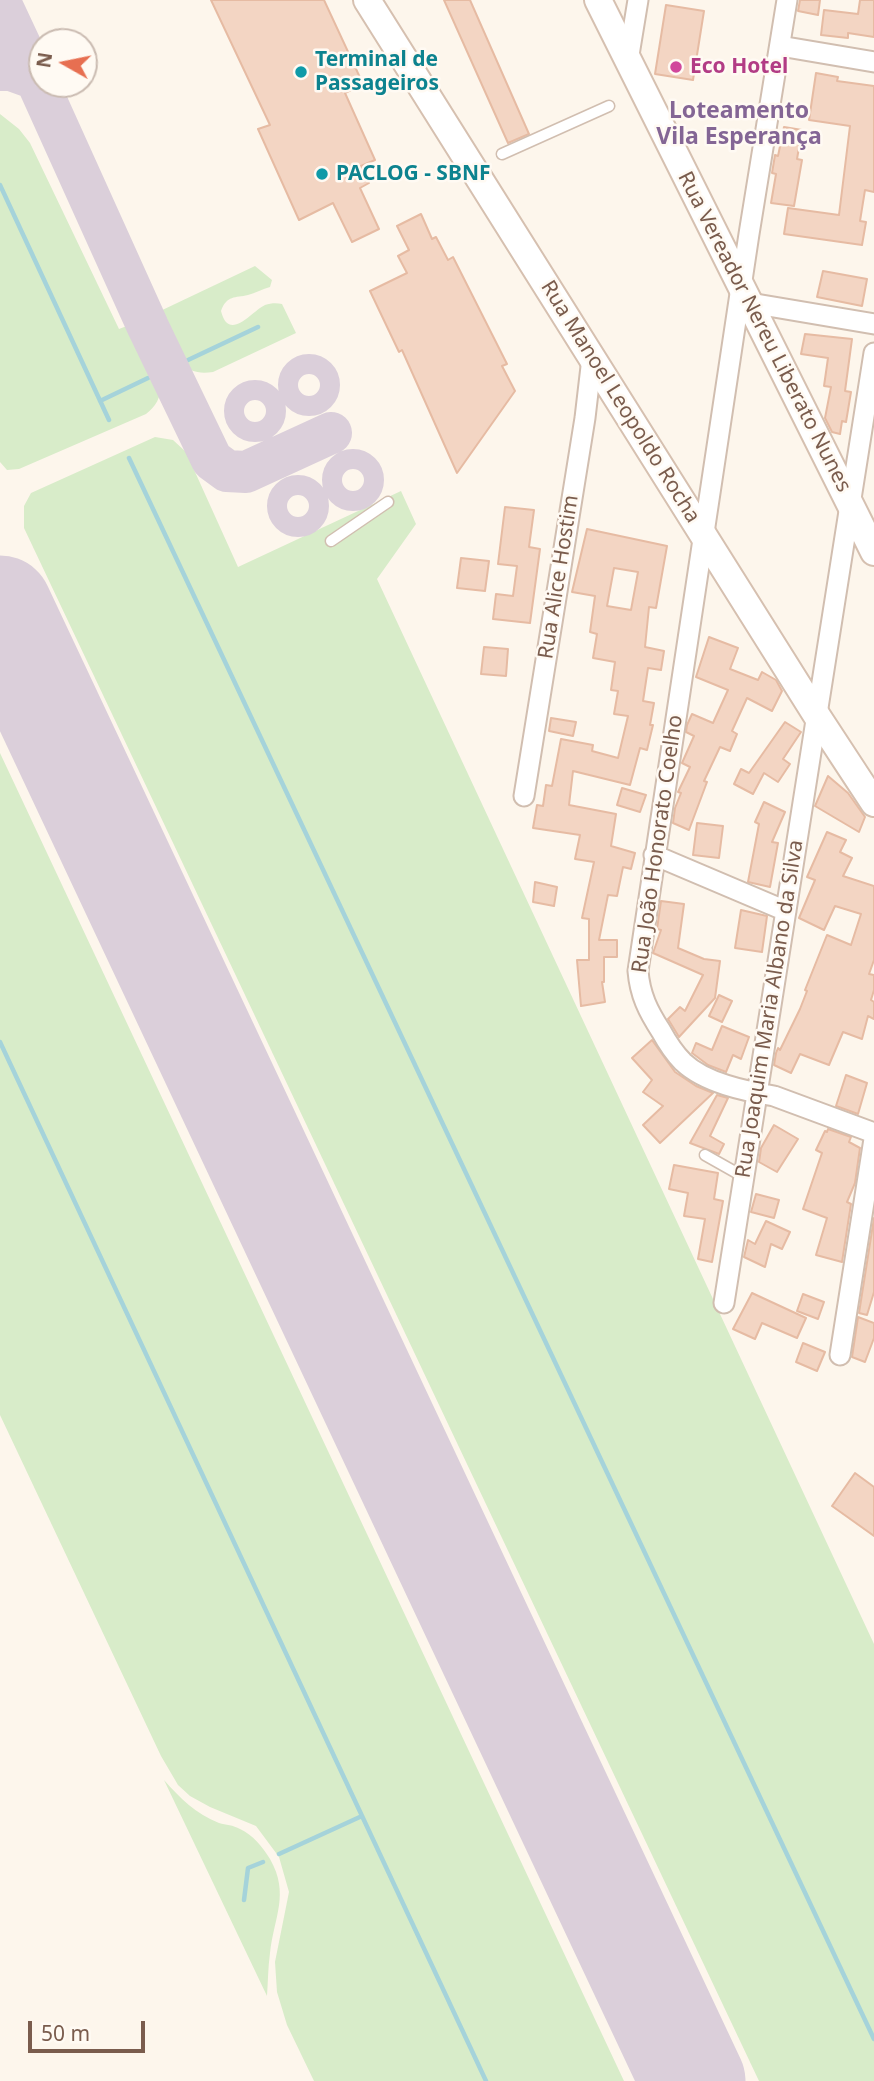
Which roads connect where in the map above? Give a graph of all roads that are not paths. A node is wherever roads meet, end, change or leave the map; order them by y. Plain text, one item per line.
1 (367, 0) edge
2 (598, 0) edge
3 (638, 0) edge
4 (787, 0) edge
5 (780, 46) junction
6 (628, 61) junction
7 (874, 62) edge
8 (609, 106) dead end
9 (502, 154) dead end
10 (745, 295) junction
11 (874, 324) edge
12 (874, 353) edge
13 (592, 358) junction
14 (388, 502) dead end
15 (850, 503) junction
16 (704, 535) junction
17 (331, 541) dead end
18 (874, 552) edge
19 (817, 716) junction
20 (524, 796) dead end
21 (874, 803) edge
22 (654, 855) junction
23 (786, 911) junction
24 (757, 1093) junction
25 (874, 1133) edge
26 (874, 1139) edge
27 (705, 1155) dead end
28 (744, 1177) junction
29 (724, 1303) dead end
30 (840, 1355) dead end

1 - 13 main road, Rua Manoel Leopoldo Rocha
2 - 6 main road, Rua Vereador Nereu Liberato Nunes
3 - 6 street
4 - 5 street, Rua João Honorato Coelho
5 - 7 street
5 - 10 street, Rua João Honorato Coelho
6 - 10 main road, Rua Vereador Nereu Liberato Nunes
8 - 9 lane
10 - 11 street
10 - 15 main road, Rua Vereador Nereu Liberato Nunes
10 - 16 street, Rua João Honorato Coelho
12 - 15 street, Rua Joaquim Maria Albano da Silva
13 - 16 main road, Rua Manoel Leopoldo Rocha
13 - 20 street, Rua Alice Hostim
14 - 17 lane
15 - 18 main road, Rua Vereador Nereu Liberato Nunes
15 - 19 street, Rua Joaquim Maria Albano da Silva
16 - 19 main road, Rua Manoel Leopoldo Rocha
16 - 22 street, Rua João Honorato Coelho
19 - 21 main road, Rua Manoel Leopoldo Rocha
19 - 23 street, Rua Joaquim Maria Albano da Silva
22 - 23 street
22 - 24 street, Rua João Honorato Coelho
23 - 24 street, Rua Joaquim Maria Albano da Silva
24 - 25 street, Rua João Honorato Coelho
24 - 28 street, Rua Joaquim Maria Albano da Silva
26 - 30 street
27 - 28 lane
28 - 29 street, Rua Joaquim Maria Albano da Silva

